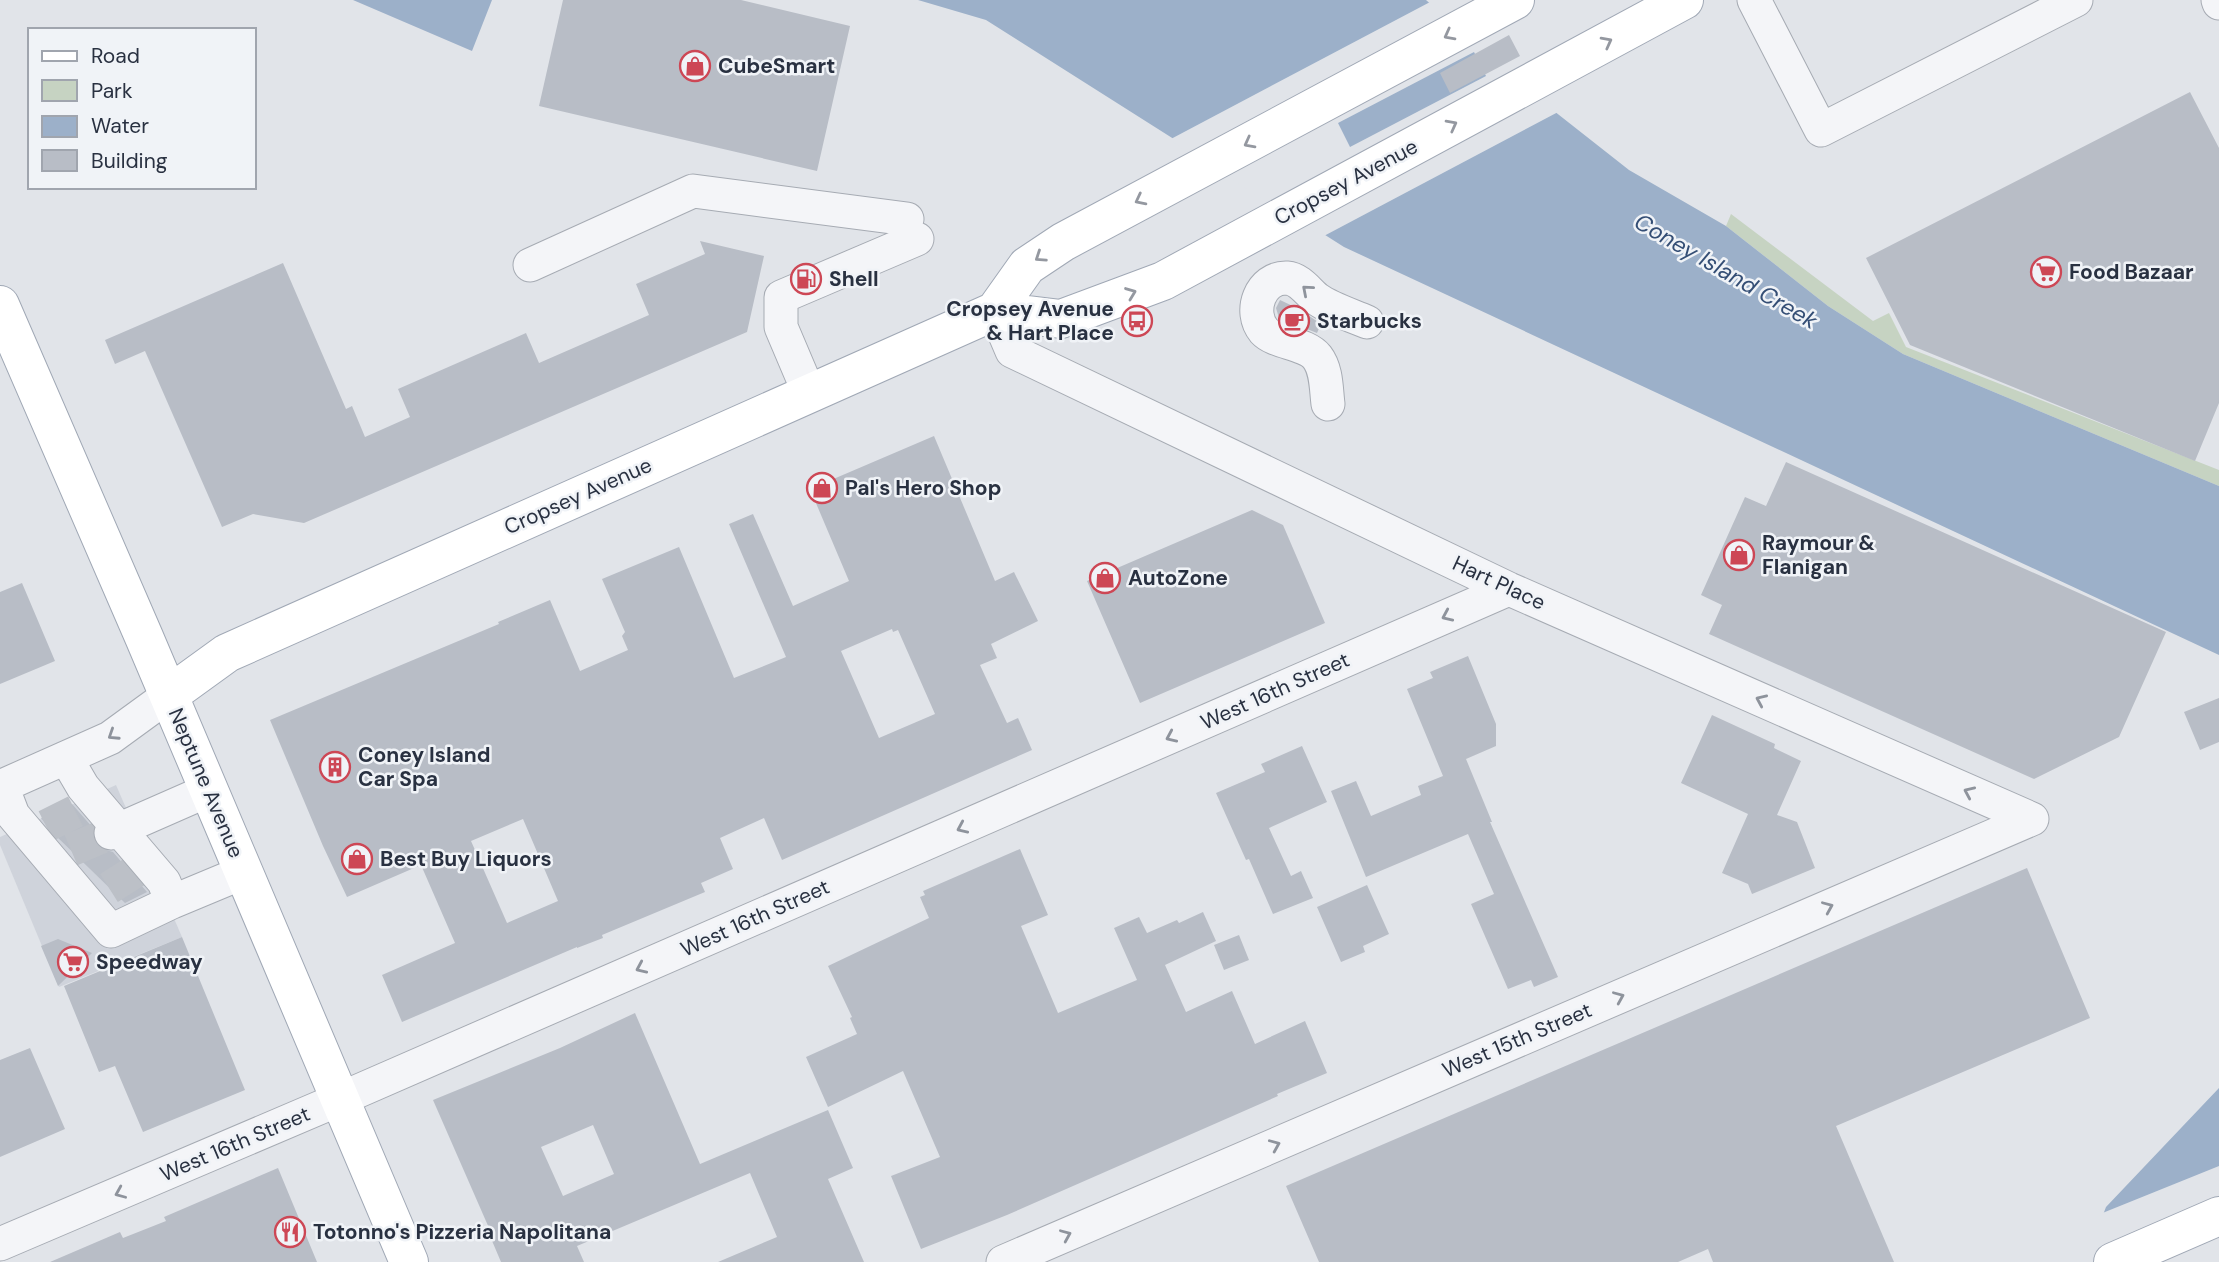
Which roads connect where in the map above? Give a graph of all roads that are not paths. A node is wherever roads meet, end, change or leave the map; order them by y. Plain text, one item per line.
1 (1684, 0) edge
2 (1754, 0) edge
3 (2076, 0) edge
4 (1512, 1) edge
5 (530, 265) dead end
6 (995, 311) junction
7 (1367, 322) dead end
8 (4, 327) edge
9 (809, 393) junction
10 (1328, 404) dead end
11 (1509, 589) junction
12 (169, 695) junction
13 (66, 758) junction
14 (1, 786) edge
15 (209, 790) junction
16 (2032, 819) joint
17 (115, 831) junction
18 (244, 873) junction
19 (172, 902) junction
20 (340, 1099) junction
21 (2219, 1216) edge
22 (0, 1244) edge
23 (409, 1262) edge
24 (1003, 1262) edge
25 (2113, 1262) edge

6 -> 1 main road, Cropsey Avenue
2 - 3 street
4 -> 6 main road
5 - 9 street
6 - 9 main road, Cropsey Avenue
6 - 11 street, Hart Place
7 -> 10 street
8 - 12 main road, Neptune Avenue
9 - 12 main road, Cropsey Avenue
16 -> 11 street, Hart Place
11 -> 20 street, West 16th Street
12 -> 13 street
12 - 15 main road, Neptune Avenue
13 - 14 street
13 - 17 street
14 - 19 street
15 - 17 street
15 - 18 main road, Neptune Avenue
24 -> 16 street, West 15th Street
17 - 19 street
18 - 19 street
18 - 20 main road, Neptune Avenue
20 -> 22 street, West 16th Street
20 - 23 main road, Neptune Avenue
21 - 25 main road

